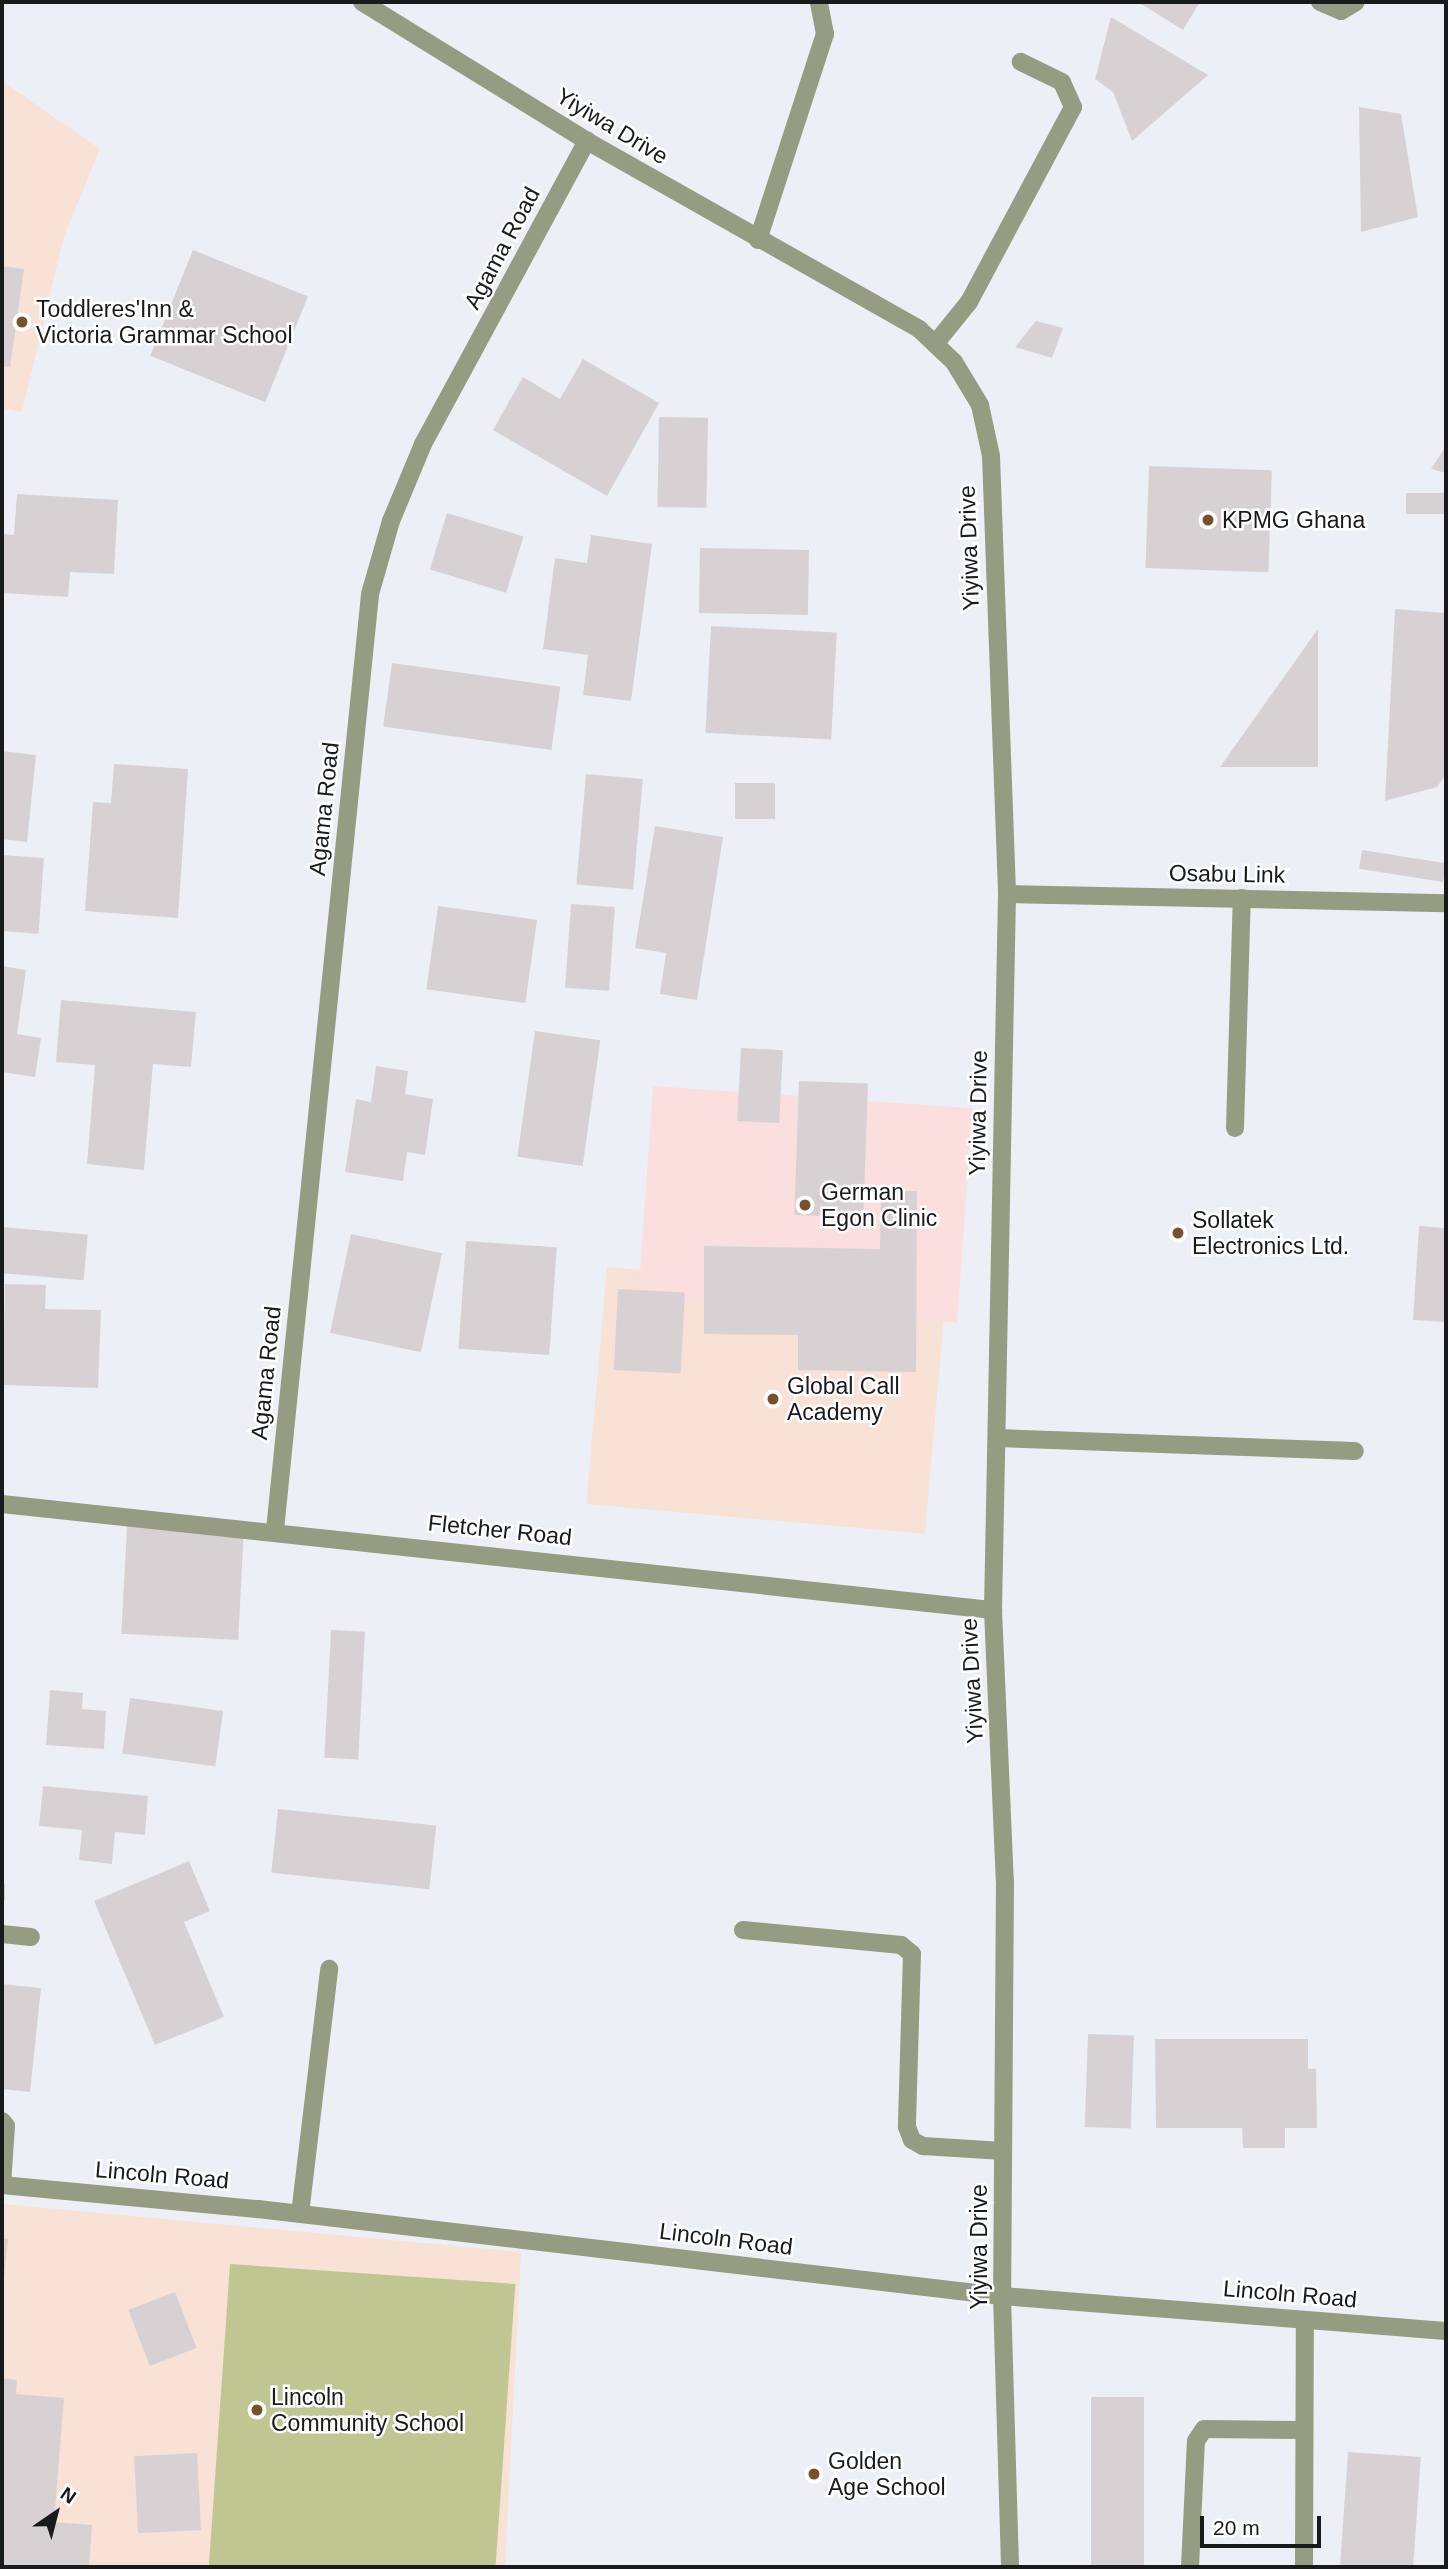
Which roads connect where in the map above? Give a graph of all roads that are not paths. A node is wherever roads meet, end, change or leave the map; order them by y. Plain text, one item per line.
1 (362, 2) edge
2 (819, 2) edge
3 (1320, 2) edge
4 (1356, 2) edge
5 (1021, 62) dead end
6 (587, 141) junction
7 (758, 240) junction
8 (935, 344) junction
9 (1007, 894) junction
10 (1242, 898) junction
11 (1446, 903) edge
12 (1235, 1128) dead end
13 (997, 1438) junction
14 (1356, 1451) dead end
15 (2, 1504) edge
16 (275, 1530) junction
17 (993, 1609) junction
18 (743, 1930) dead end
19 (2, 1934) edge
20 (31, 1937) dead end
21 (329, 1969) dead end
22 (2, 2121) edge
23 (1003, 2151) junction
24 (2, 2185) edge
25 (300, 2214) junction
26 (1002, 2296) junction
27 (1305, 2320) junction
28 (1446, 2331) edge
29 (1303, 2430) junction
30 (1010, 2567) edge
31 (1190, 2567) edge
32 (1304, 2567) edge

1 - 6 street, Yiyiwa Drive
2 - 7 street
3 - 4 street
5 - 8 street
6 - 7 street, Yiyiwa Drive
6 - 16 street, Agama Road
7 - 8 street, Yiyiwa Drive
8 - 9 street, Yiyiwa Drive
9 - 10 street, Osabu Link
9 - 13 street, Yiyiwa Drive
10 - 11 street, Osabu Link
10 - 12 street
13 - 14 street
13 - 17 street, Yiyiwa Drive
15 - 16 street, Fletcher Road
16 - 17 street, Fletcher Road
17 - 23 street, Yiyiwa Drive
18 - 23 street
19 - 20 street
21 - 25 street
22 - 24 street
23 - 26 street, Yiyiwa Drive
24 - 25 street, Lincoln Road
25 - 26 street, Lincoln Road
26 - 27 street, Lincoln Road
26 - 30 street, Yiyiwa Drive
27 - 28 street, Lincoln Road
27 - 29 street
29 - 31 street
29 - 32 street

